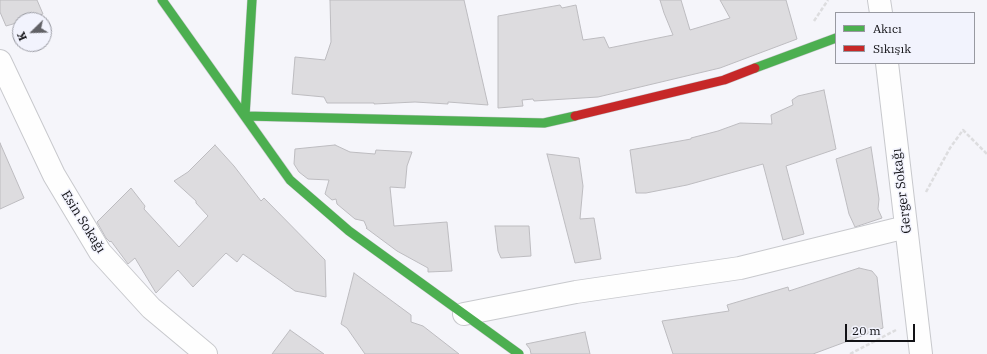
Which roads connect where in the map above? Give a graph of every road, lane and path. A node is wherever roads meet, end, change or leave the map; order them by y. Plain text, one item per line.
1 (162, 0) edge
2 (252, 0) edge
3 (879, 0) edge
4 (881, 12) edge
5 (835, 38) edge
6 (0, 61) edge
7 (887, 64) edge
8 (245, 116) junction
9 (987, 154) edge
10 (925, 194) dead end
11 (906, 227) junction
12 (464, 314) junction
13 (917, 319) junction
14 (206, 354) edge
15 (519, 354) edge
16 (850, 354) edge
17 (921, 354) edge

1 - 8 street
2 - 8 street
3 - 4 street
5 - 8 street
6 - 14 street, Esin Sokağı
7 - 11 street, Gerger Sokağı
8 - 12 street
9 - 10 path
11 - 12 street
11 - 13 street, Gerger Sokağı
12 - 15 street
13 - 16 path
13 - 17 street, Gerger Sokağı

